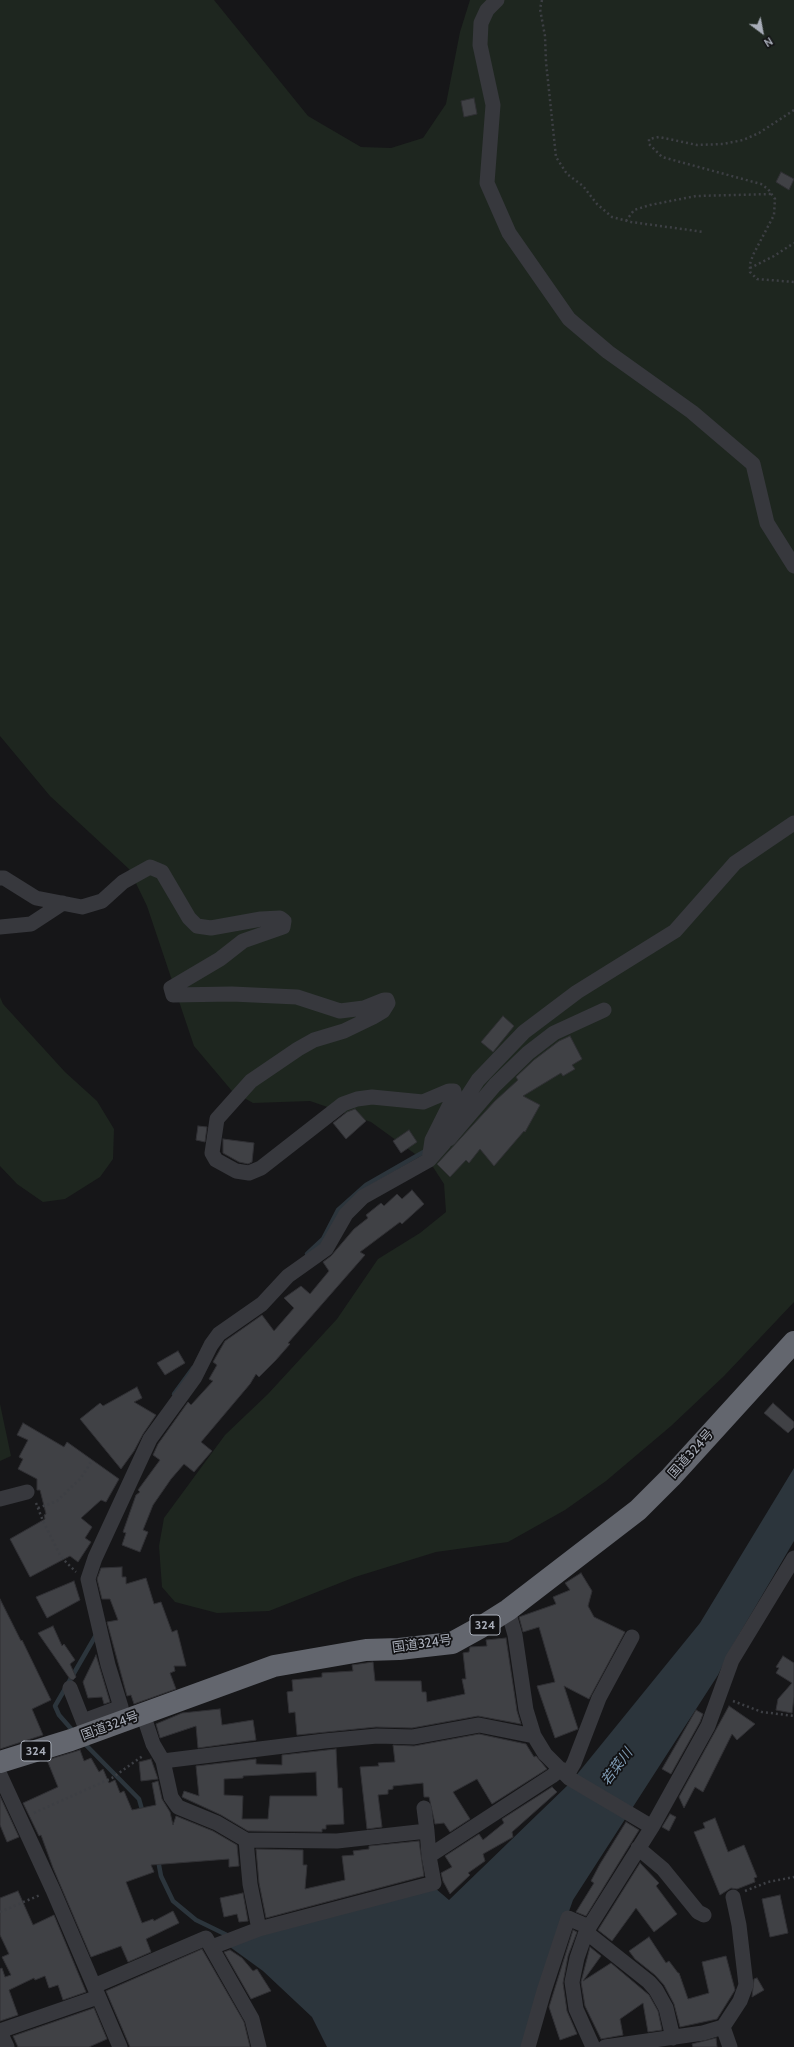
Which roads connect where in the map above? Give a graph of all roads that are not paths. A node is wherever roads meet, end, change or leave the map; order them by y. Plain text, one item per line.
1 (497, 0) edge
2 (794, 566) edge
3 (794, 823) edge
4 (0, 878) edge
5 (63, 903) junction
6 (0, 927) edge
7 (604, 1010) dead end
8 (444, 1143) junction
9 (429, 1160) junction
10 (794, 1342) edge
11 (27, 1492) road end
12 (0, 1499) edge
13 (794, 1558) edge
14 (508, 1610) junction
15 (632, 1637) dead end
16 (70, 1688) dead end
17 (143, 1714) junction
18 (81, 1732) junction
19 (534, 1736) junction
20 (161, 1758) junction
21 (0, 1762) edge
22 (566, 1774) junction
23 (0, 1775) edge
24 (424, 1808) dead end
25 (652, 1827) junction
26 (427, 1831) junction
27 (246, 1840) junction
28 (638, 1848) junction
29 (429, 1856) junction
30 (733, 1897) road end
31 (704, 1915) dead end
32 (587, 1930) junction
33 (253, 1931) junction
34 (218, 1945) junction
35 (96, 1992) junction
36 (723, 2027) junction
37 (0, 2032) edge
38 (673, 2038) junction
39 (7, 2047) edge
40 (120, 2047) edge
41 (259, 2047) edge
42 (528, 2047) edge
43 (593, 2047) edge
44 (606, 2047) edge
45 (730, 2047) edge

1 - 2 street
3 - 8 street
4 - 5 street
5 - 6 street
5 - 9 street
7 - 8 street
8 - 9 street
9 - 18 street
10 - 14 highway, 国道324号 / 324
11 - 12 street
13 - 25 street
14 - 17 highway, 国道324号 / 324
14 - 19 street
15 - 22 street
16 - 18 street
17 - 18 highway, 国道324号 / 324
17 - 20 street
18 - 21 highway, 国道324号 / 324
19 - 20 street
19 - 22 street
20 - 27 street
22 - 25 street
22 - 29 street
23 - 35 street
24 - 26 street
25 - 28 street
26 - 27 street
26 - 29 street
27 - 33 street
28 - 31 street
28 - 32 street
29 - 33 street
30 - 36 street
32 - 38 street
32 - 42 street
32 - 43 street
33 - 34 street
34 - 35 street
34 - 41 street
35 - 37 street
35 - 40 street
36 - 38 street
36 - 45 street
37 - 39 street
38 - 44 street

